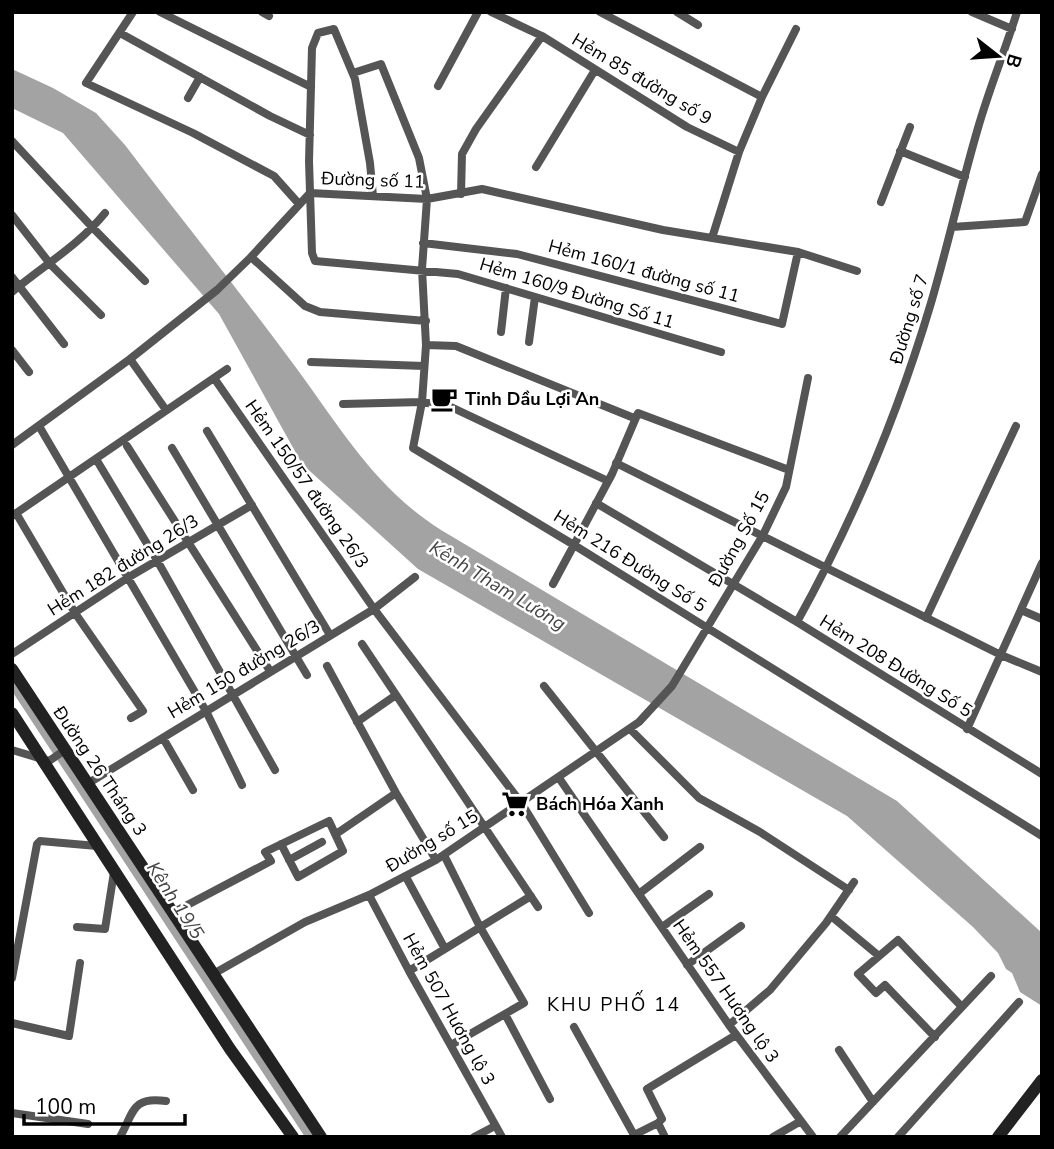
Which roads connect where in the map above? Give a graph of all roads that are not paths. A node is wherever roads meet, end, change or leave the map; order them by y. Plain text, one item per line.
1 (133, 12) edge
2 (160, 12) edge
3 (478, 12) edge
4 (491, 12) edge
5 (600, 12) edge
6 (677, 12) edge
7 (972, 12) edge
8 (1017, 12) edge
9 (698, 25) dead end
10 (796, 29) dead end
11 (1012, 29) junction
12 (120, 33) junction
13 (542, 36) junction
14 (595, 70) junction
15 (353, 74) junction
16 (200, 77) junction
17 (438, 86) dead end
18 (311, 88) junction
19 (762, 97) junction
20 (188, 98) dead end
21 (910, 127) dead end
22 (310, 135) junction
23 (14, 139) edge
24 (900, 151) junction
25 (739, 152) junction
26 (536, 167) dead end
27 (1042, 174) edge
28 (965, 177) junction
29 (310, 193) junction
30 (461, 194) junction
31 (373, 196) junction
32 (427, 199) junction
33 (881, 202) dead end
34 (299, 204) junction
35 (105, 213) dead end
36 (12, 215) edge
37 (952, 227) junction
38 (93, 228) junction
39 (712, 238) junction
40 (423, 243) junction
41 (798, 252) junction
42 (251, 257) junction
43 (51, 265) junction
44 (422, 269) junction
45 (857, 271) dead end
46 (12, 277) edge
47 (145, 281) dead end
48 (506, 288) junction
49 (16, 289) edge
50 (535, 297) junction
51 (101, 315) dead end
52 (426, 321) junction
53 (500, 332) dead end
54 (529, 342) dead end
55 (64, 344) dead end
56 (426, 345) junction
57 (12, 350) edge
58 (720, 352) dead end
59 (130, 359) junction
60 (311, 362) dead end
61 (424, 366) junction
62 (227, 369) dead end
63 (29, 372) dead end
64 (215, 378) junction
65 (807, 378) dead end
66 (422, 402) junction
67 (343, 404) dead end
68 (166, 410) junction
69 (636, 416) junction
70 (39, 426) junction
71 (1016, 426) dead end
72 (206, 431) dead end
73 (12, 445) edge
74 (127, 446) dead end
75 (172, 448) dead end
76 (96, 459) junction
77 (616, 463) junction
78 (789, 470) junction
79 (69, 478) junction
80 (608, 481) junction
81 (596, 503) junction
82 (252, 505) junction
83 (14, 515) edge
84 (219, 525) junction
85 (762, 535) junction
86 (186, 542) junction
87 (574, 545) junction
88 (158, 562) junction
89 (1042, 563) edge
90 (827, 568) junction
91 (415, 577) dead end
92 (129, 578) junction
93 (553, 584) dead end
94 (733, 585) junction
95 (374, 609) junction
96 (1021, 610) junction
97 (75, 613) junction
98 (926, 618) junction
99 (1042, 619) edge
100 (797, 622) junction
101 (707, 628) junction
102 (330, 635) junction
103 (362, 644) dead end
104 (12, 654) edge
105 (1001, 655) junction
106 (294, 657) junction
107 (327, 666) dead end
108 (12, 669) edge
109 (271, 671) junction
110 (1042, 672) edge
111 (307, 675) dead end
112 (544, 686) dead end
113 (231, 695) junction
114 (396, 695) junction
115 (650, 710) joint
116 (206, 711) junction
117 (12, 713) edge
118 (131, 718) dead end
119 (357, 722) junction
120 (629, 729) junction
121 (967, 729) junction
122 (163, 738) junction
123 (12, 750) edge
124 (63, 751) junction
125 (595, 753) junction
126 (45, 760) junction
127 (275, 770) dead end
128 (1042, 774) edge
129 (559, 778) junction
130 (87, 784) junction
131 (242, 785) dead end
132 (193, 790) dead end
133 (396, 793) junction
134 (522, 804) junction
135 (486, 828) junction
136 (336, 834) junction
137 (1042, 836) edge
138 (664, 837) dead end
139 (322, 842) dead end
140 (281, 844) junction
141 (97, 846) junction
142 (700, 847) dead end
143 (440, 858) junction
144 (289, 860) junction
145 (114, 872) junction
146 (406, 877) junction
147 (640, 893) junction
148 (709, 894) dead end
149 (369, 895) junction
150 (531, 896) junction
151 (538, 907) dead end
152 (174, 912) junction
153 (589, 913) dead end
154 (831, 916) junction
155 (741, 926) dead end
156 (77, 927) dead end
157 (480, 927) junction
158 (662, 927) junction
159 (444, 949) junction
160 (879, 956) junction
161 (80, 963) dead end
162 (687, 965) junction
163 (409, 971) junction
164 (215, 973) junction
165 (991, 976) dead end
166 (12, 978) edge
167 (1019, 1002) dead end
168 (962, 1007) junction
169 (505, 1014) junction
170 (12, 1023) edge
171 (729, 1025) junction
172 (574, 1027) dead end
173 (736, 1035) junction
174 (935, 1037) junction
175 (451, 1045) junction
176 (839, 1050) dead end
177 (1042, 1080) edge
178 (550, 1099) dead end
179 (166, 1101) dead end
180 (873, 1102) junction
181 (12, 1113) edge
182 (801, 1121) junction
183 (657, 1123) junction
184 (89, 1124) dead end
185 (298, 1125) edge
186 (495, 1126) junction
187 (120, 1137) edge
188 (321, 1137) edge
189 (474, 1137) edge
190 (502, 1137) edge
191 (666, 1137) edge
192 (773, 1137) edge
193 (813, 1137) edge
194 (840, 1137) edge
195 (898, 1137) edge
196 (998, 1137) edge

1 - 12 street
2 - 18 street
3 - 17 street
4 - 13 street, Hẻm 85 đường số 9
5 - 19 street
6 - 9 street
7 - 11 street
8 - 11 street, Đường số 7
10 - 19 street
11 - 28 street, Đường số 7
12 - 16 street
12 - 34 street
13 - 14 street, Hẻm 85 đường số 9
13 - 30 street
14 - 25 street, Hẻm 85 đường số 9
14 - 26 street
15 - 18 street
15 - 31 street
15 - 32 street, Hẻm 216 Đường Số 5
16 - 20 street
16 - 22 street
18 - 22 street
19 - 25 street
21 - 24 street
22 - 29 street
23 - 38 street
24 - 28 street
24 - 33 street
25 - 39 street
27 - 37 street
28 - 37 street, Đường số 7
29 - 31 street, Đường số 11
29 - 34 street, Đường số 11
29 - 44 street, Hẻm 160/9 Đường Số 11
30 - 32 street, Đường số 11
30 - 39 street, Đường số 11
31 - 32 street, Đường số 11
32 - 40 street, Hẻm 216 Đường Số 5
34 - 42 street, Đường số 11
35 - 38 street
36 - 43 street
37 - 90 street, Đường số 7
38 - 43 street
38 - 47 street
39 - 41 street, Đường số 11
40 - 41 street, Hẻm 160/1 đường số 11
40 - 44 street, Hẻm 216 Đường Số 5
41 - 45 street, Đường số 11
42 - 52 street
42 - 59 street, Đường số 11
43 - 49 street
43 - 51 street
44 - 48 street, Hẻm 160/9 Đường Số 11
44 - 52 street, Hẻm 216 Đường Số 5
46 - 49 street
48 - 50 street, Hẻm 160/9 Đường Số 11
48 - 53 street
49 - 55 street
50 - 54 street
50 - 58 street, Hẻm 160/9 Đường Số 11
52 - 56 street, Hẻm 216 Đường Số 5
56 - 61 street, Hẻm 216 Đường Số 5
56 - 69 street
57 - 63 street
59 - 68 street
59 - 70 street, Đường số 11
60 - 61 street
61 - 66 street, Hẻm 216 Đường Số 5
62 - 64 street
64 - 68 street
64 - 95 street, Hẻm 150/57 đường 26/3
65 - 78 street, Đường Số 15
66 - 67 street
66 - 80 street
66 - 87 street, Hẻm 216 Đường Số 5
68 - 76 street
69 - 77 street
69 - 78 street
70 - 73 street, Đường số 11
70 - 79 street
71 - 98 street
72 - 82 street
74 - 86 street
75 - 84 street
76 - 79 street
76 - 88 street
77 - 80 street
77 - 85 street
78 - 85 street, Đường Số 15
79 - 83 street
79 - 92 street
80 - 81 street
81 - 87 street
81 - 94 street, Hẻm 208 Đường Số 5
82 - 84 street, Hẻm 182 đường 26/3
82 - 102 street
83 - 97 street
84 - 86 street, Hẻm 182 đường 26/3
84 - 106 street
85 - 90 street
85 - 94 street, Đường Số 15
86 - 88 street, Hẻm 182 đường 26/3
86 - 109 street
87 - 93 street
87 - 101 street, Hẻm 216 Đường Số 5
88 - 92 street, Hẻm 182 đường 26/3
88 - 113 street
89 - 96 street
90 - 98 street
90 - 100 street, Đường số 7
91 - 95 street, Hẻm 150 đường 26/3
92 - 97 street, Hẻm 182 đường 26/3
92 - 116 street
94 - 100 street, Hẻm 208 Đường Số 5
94 - 101 street, Đường Số 15
95 - 102 street, Hẻm 150 đường 26/3
95 - 134 street, Hẻm 150/57 đường 26/3
96 - 99 street
96 - 105 street
97 - 104 street, Hẻm 182 đường 26/3
97 - 118 street
98 - 105 street
100 - 121 street, Hẻm 208 Đường Số 5
101 - 115 street, Đường Số 15
101 - 137 street, Hẻm 216 Đường Số 5
102 - 106 street, Hẻm 150 đường 26/3
103 - 114 street
105 - 110 street
105 - 121 street
106 - 109 street, Hẻm 150 đường 26/3
106 - 111 street
107 - 119 street
108 - 124 street, Đường 26 Tháng 3
109 - 113 street, Hẻm 150 đường 26/3
112 - 125 street
113 - 116 street, Hẻm 150 đường 26/3
113 - 127 street
114 - 119 street
114 - 135 street
115 - 120 street, Đường số 15
116 - 122 street, Hẻm 150 đường 26/3
116 - 131 street
117 - 126 street, Đường 26 Tháng 3
119 - 133 street
120 - 125 street, Đường số 15
120 - 154 street
121 - 128 street, Hẻm 208 Đường Số 5
122 - 130 street, Hẻm 150 đường 26/3
122 - 132 street
123 - 126 street
124 - 126 street
124 - 130 street, Đường 26 Tháng 3
125 - 129 street, Đường số 15
125 - 138 street
126 - 141 street, Đường 26 Tháng 3
129 - 134 street, Đường số 15
129 - 147 street, Hẻm 557 Hương lộ 3
130 - 152 street, Đường 26 Tháng 3
133 - 136 street
133 - 143 street
134 - 135 street, Đường số 15
134 - 153 street, Hẻm 150/57 đường 26/3
135 - 143 street, Đường số 15
135 - 150 street
136 - 140 street
136 - 144 street
139 - 144 street
140 - 144 street
140 - 152 street
141 - 145 street, Đường 26 Tháng 3
141 - 166 street
142 - 147 street
143 - 146 street, Đường số 15
143 - 157 street
145 - 156 street
145 - 185 street, Đường 26 Tháng 3
146 - 149 street, Đường số 15
146 - 159 street
147 - 158 street, Hẻm 557 Hương lộ 3
148 - 158 street
149 - 163 street, Hẻm 507 Hương lộ 3
149 - 164 street, Đường số 15
150 - 151 street
150 - 157 street
152 - 164 street, Đường 26 Tháng 3
154 - 160 street
154 - 171 street
155 - 162 street
157 - 159 street
157 - 169 street
158 - 162 street, Hẻm 557 Hương lộ 3
159 - 163 street
160 - 168 street
160 - 174 street
161 - 170 street
162 - 171 street, Hẻm 557 Hương lộ 3
163 - 175 street, Hẻm 507 Hương lộ 3
164 - 185 street, Đường 26 Tháng 3
165 - 168 street
167 - 195 street
168 - 174 street
169 - 175 street
169 - 178 street
171 - 173 street, Hẻm 557 Hương lộ 3
172 - 183 street
173 - 182 street, Hẻm 557 Hương lộ 3
173 - 183 street
174 - 180 street
175 - 186 street, Hẻm 507 Hương lộ 3
176 - 180 street
177 - 196 street
179 - 187 street
180 - 194 street
181 - 184 street
182 - 192 street
182 - 193 street, Hẻm 557 Hương lộ 3
183 - 191 street
185 - 188 street, Đường 26 Tháng 3
186 - 189 street
186 - 190 street, Hẻm 507 Hương lộ 3

